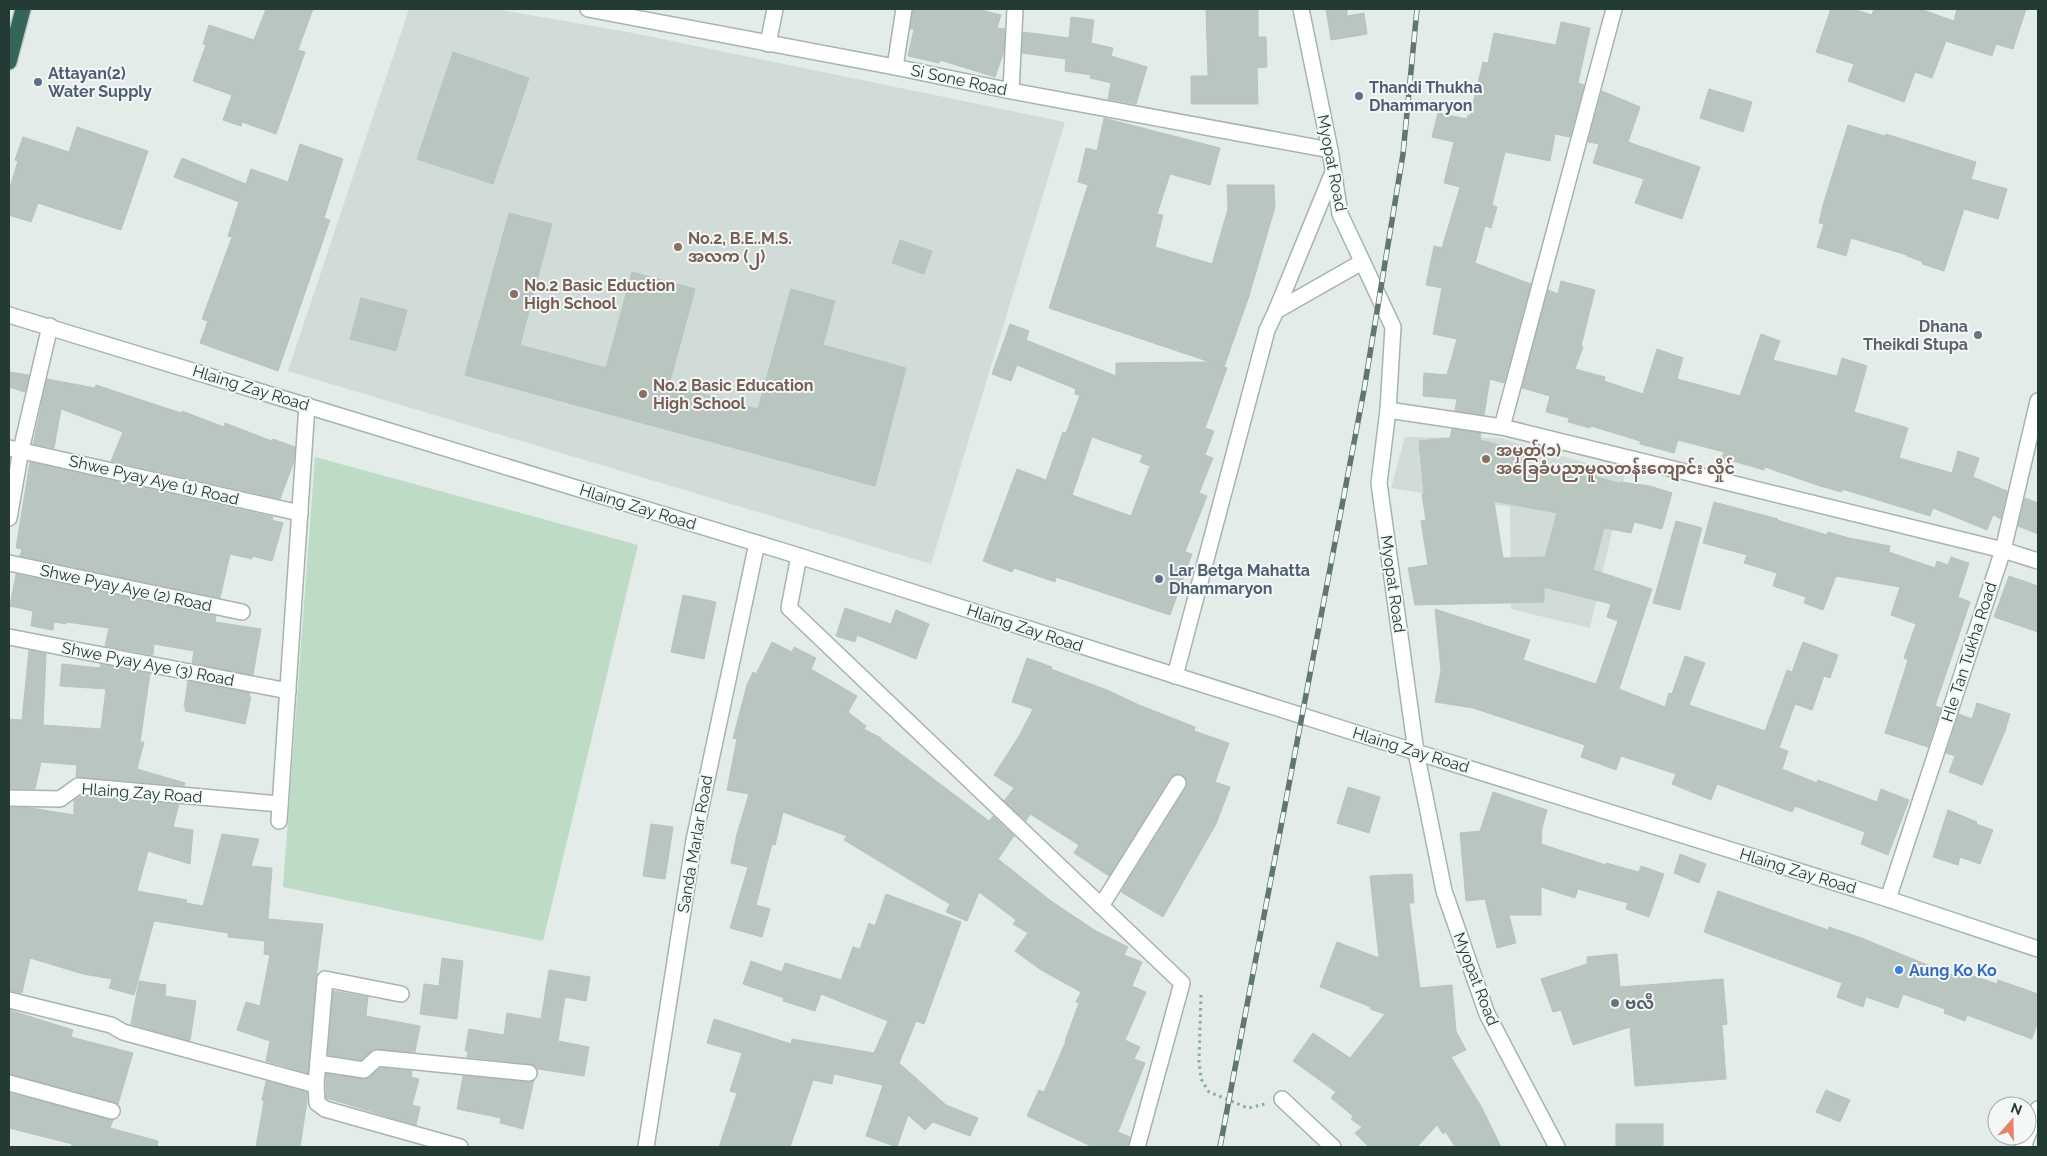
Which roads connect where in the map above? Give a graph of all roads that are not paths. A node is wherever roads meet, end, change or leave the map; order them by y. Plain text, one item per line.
1 (23, 9) edge
2 (588, 9) edge
3 (775, 9) edge
4 (904, 9) edge
5 (1015, 9) edge
6 (1301, 9) edge
7 (1614, 9) edge
8 (665, 16) edge
9 (768, 44) junction
10 (9, 62) edge
11 (895, 67) junction
12 (1010, 91) junction
13 (1330, 150) junction
14 (1333, 172) junction
15 (1362, 262) junction
16 (1276, 311) junction
17 (9, 315) edge
18 (50, 326) junction
19 (2038, 401) edge
20 (307, 406) junction
21 (1388, 410) junction
22 (1502, 427) junction
23 (15, 449) edge
24 (300, 513) junction
25 (9, 518) edge
26 (757, 543) junction
27 (2003, 550) junction
28 (799, 556) junction
29 (2038, 561) edge
30 (9, 563) edge
31 (242, 612) dead end
32 (9, 637) edge
33 (1175, 676) junction
34 (288, 691) junction
35 (1416, 752) junction
36 (1178, 783) dead end
37 (9, 798) edge
38 (280, 804) junction
39 (279, 821) dead end
40 (1888, 899) junction
41 (1101, 906) junction
42 (2038, 949) edge
43 (401, 994) dead end
44 (9, 1000) edge
45 (318, 1063) junction
46 (529, 1073) dead end
47 (9, 1083) edge
48 (316, 1085) junction
49 (1282, 1099) road end
50 (2038, 1109) edge
51 (112, 1111) dead end
52 (460, 1147) edge
53 (646, 1147) edge
54 (1137, 1147) edge
55 (1333, 1147) edge
56 (1557, 1147) edge
57 (2023, 1147) edge

1 - 10 highway
2 - 8 street, Si Sone Road
3 - 9 street
4 - 11 street
5 - 12 street
6 - 13 street, Myopat Road
7 - 22 street
8 - 9 street, Si Sone Road
9 - 11 street, Si Sone Road
11 - 12 street, Si Sone Road
12 - 13 street, Si Sone Road
13 - 14 street, Myopat Road
14 - 15 street, Myopat Road
14 - 16 street
15 - 16 street
15 - 21 street, Myopat Road
16 - 33 street
17 - 18 street, Hlaing Zay Road
18 - 20 street, Hlaing Zay Road
18 - 23 street
19 - 27 street, Hle Tan Tukha Road
20 - 24 street
20 - 26 street, Hlaing Zay Road
21 - 22 street
21 - 35 street, Myopat Road
22 - 27 street
23 - 24 street, Shwe Pyay Aye (1) Road
23 - 25 street
24 - 34 street
26 - 28 street, Hlaing Zay Road
26 - 53 street, Sanda Marlar Road
27 - 29 street
27 - 40 street, Hle Tan Tukha Road
28 - 33 street, Hlaing Zay Road
28 - 41 street
30 - 31 street, Shwe Pyay Aye (2) Road
32 - 34 street, Shwe Pyay Aye (3) Road
33 - 35 street, Hlaing Zay Road
34 - 38 street
35 - 40 street, Hlaing Zay Road
35 - 56 street, Myopat Road
36 - 41 street
37 - 38 street, Hlaing Zay Road
38 - 39 street
40 - 42 street, Hlaing Zay Road
41 - 54 street
43 - 45 street
44 - 48 street
45 - 46 street
45 - 48 street
47 - 51 street
48 - 52 street
49 - 55 street
50 - 57 street

